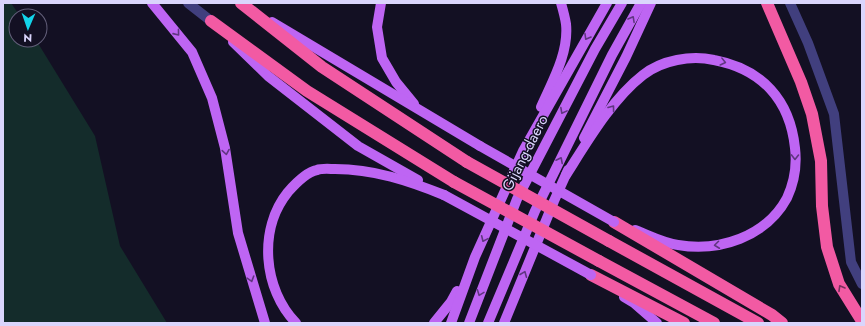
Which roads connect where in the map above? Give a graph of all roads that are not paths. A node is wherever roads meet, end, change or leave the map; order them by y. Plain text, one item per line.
1 (152, 3) edge
2 (188, 3) edge
3 (241, 3) edge
4 (381, 3) edge
5 (561, 3) edge
6 (607, 3) edge
7 (622, 3) edge
8 (641, 3) edge
9 (651, 3) edge
10 (768, 3) edge
11 (790, 3) edge
12 (211, 21) junction
13 (480, 146) junction
14 (523, 151) junction
15 (566, 175) junction
16 (444, 195) junction
17 (614, 222) junction
18 (476, 257) junction
19 (590, 275) junction
20 (862, 284) edge
21 (515, 295) junction
22 (862, 321) edge
23 (265, 323) edge
24 (296, 323) edge
25 (434, 323) edge
26 (451, 323) edge
27 (469, 323) edge
28 (488, 323) edge
29 (504, 323) edge
30 (508, 323) edge
31 (657, 323) edge
32 (684, 323) edge
33 (714, 323) edge
34 (758, 323) edge
35 (782, 323) edge

1 -> 23 main road
2 - 12 street
3 - 13 main road
3 - 34 highway, bridge
4 - 13 main road
5 - 14 main road
6 -> 14 main road
7 -> 27 main road, Gijang-daero
28 -> 8 main road
9 - 15 main road
22 -> 10 highway
11 - 20 street
12 - 16 main road
12 - 33 highway, bridge
13 - 17 main road, bridge
14 -> 18 main road
15 -> 17 main road
21 -> 15 main road
16 - 19 main road, bridge
16 - 24 main road
17 - 35 highway
18 - 25 main road
18 - 26 main road
19 - 31 main road
19 - 32 highway
21 - 29 main road
21 - 30 main road

